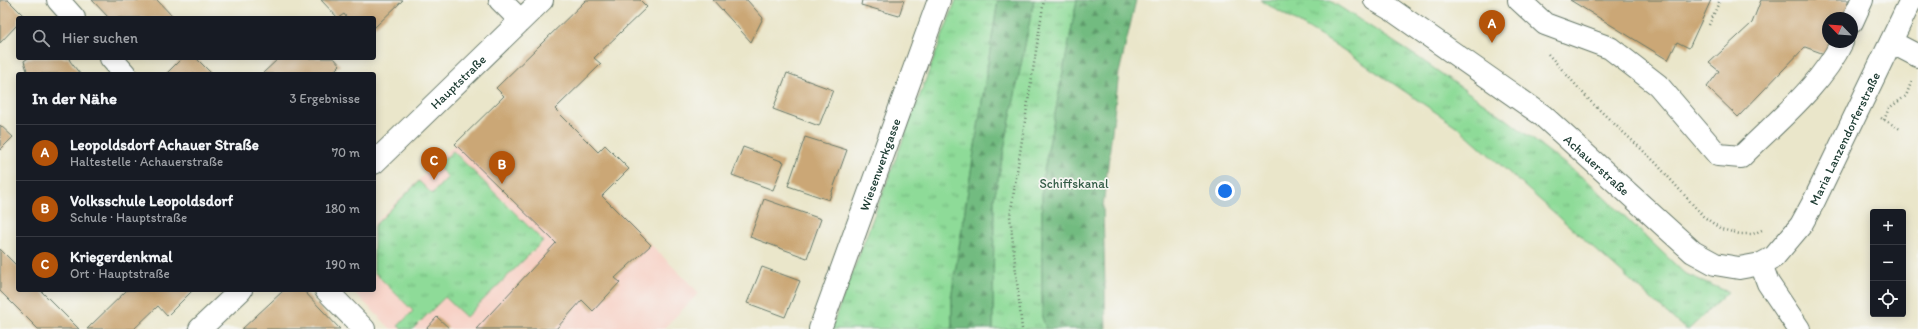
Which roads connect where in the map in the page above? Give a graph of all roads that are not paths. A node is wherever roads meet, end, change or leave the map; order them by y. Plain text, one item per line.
1 (58, 0) edge
2 (500, 0) edge
3 (542, 0) edge
4 (939, 0) edge
5 (1519, 0) edge
6 (1862, 0) edge
7 (1911, 0) edge
8 (1388, 3) edge
9 (1857, 12) edge
10 (72, 16) edge
11 (520, 20) junction
12 (1891, 42) junction
13 (1839, 48) edge
14 (1918, 56) edge
15 (113, 60) edge
16 (123, 72) edge
17 (376, 161) edge
18 (1761, 264) junction
19 (239, 292) edge
20 (328, 292) edge
21 (200, 329) edge
22 (364, 329) edge
23 (820, 329) edge
24 (1799, 329) edge

1 - 10 street
2 - 11 street
3 - 11 street, Hauptstraße
4 - 23 street, Wiesenwerkgasse
5 - 13 street
6 - 9 street
7 - 12 street, Maria Lanzendorferstraße
8 - 18 street, Achauerstraße
11 - 17 street, Hauptstraße
12 - 14 street
12 - 18 street, Maria Lanzendorferstraße
15 - 16 street
18 - 24 street
19 - 21 street
20 - 22 street

